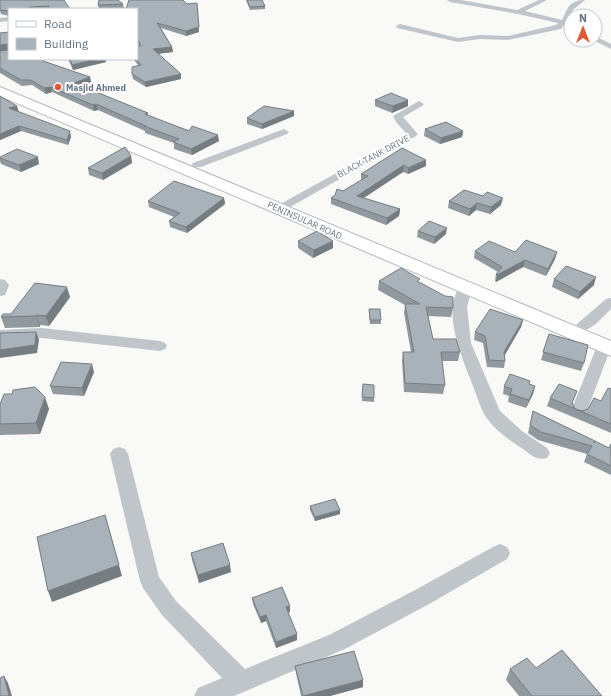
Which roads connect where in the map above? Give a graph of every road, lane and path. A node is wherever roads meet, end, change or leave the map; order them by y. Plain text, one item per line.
1 (450, 0) edge
2 (544, 0) edge
3 (582, 0) edge
4 (570, 8) edge
5 (518, 12) junction
6 (563, 23) edge
7 (563, 25) edge
8 (400, 26) dead end
9 (0, 85) edge
10 (0, 91) edge
11 (419, 104) dead end
12 (284, 132) dead end
13 (197, 164) junction
14 (284, 205) junction
15 (0, 283) edge
16 (465, 289) junction
17 (0, 292) edge
18 (611, 302) edge
19 (582, 327) junction
20 (0, 335) edge
21 (609, 345) edge
22 (160, 346) dead end
23 (579, 411) edge
24 (540, 453) dead end
25 (119, 454) dead end
26 (500, 553) dead end
27 (241, 681) junction
28 (206, 696) edge

1 - 5 street
2 - 5 street
3 - 4 street
5 - 6 street
7 - 8 street
9 - 13 main road, PENINSULAR ROAD
10 - 14 main road, PENINSULAR ROAD
11 - 14 street, BLACK TANK DRIVE
12 - 13 street
13 - 14 main road, PENINSULAR ROAD
14 - 16 main road, PENINSULAR ROAD
14 - 19 main road, PENINSULAR ROAD
15 - 17 street
16 - 21 main road, PENINSULAR ROAD
16 - 24 street
18 - 19 street
19 - 21 main road, PENINSULAR ROAD
20 - 22 street
21 - 23 street
25 - 27 street
26 - 27 street
27 - 28 street

